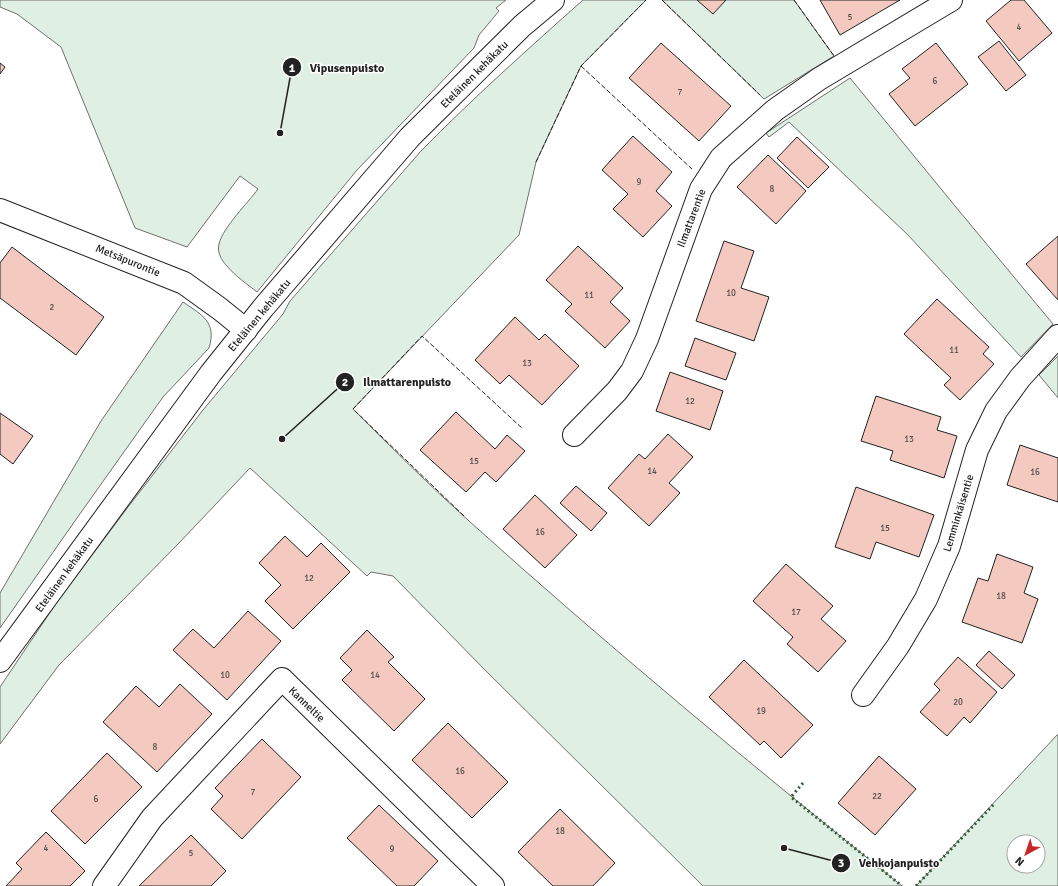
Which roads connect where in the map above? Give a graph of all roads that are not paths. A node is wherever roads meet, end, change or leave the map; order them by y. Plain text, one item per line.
1 (553, 0) edge
2 (951, 0) edge
3 (0, 210) edge
4 (246, 330) junction
5 (1058, 336) edge
6 (574, 435) dead end
7 (0, 661) edge
8 (863, 695) dead end
9 (104, 886) edge
10 (493, 886) edge

1 - 4 street, Eteläinen kehäkatu
2 - 6 street, Ilmattarentie
3 - 4 street, Metsäpurontie
4 - 7 street, Eteläinen kehäkatu
5 - 8 street, Lemminkäisentie
9 - 10 street, Kanneltie

